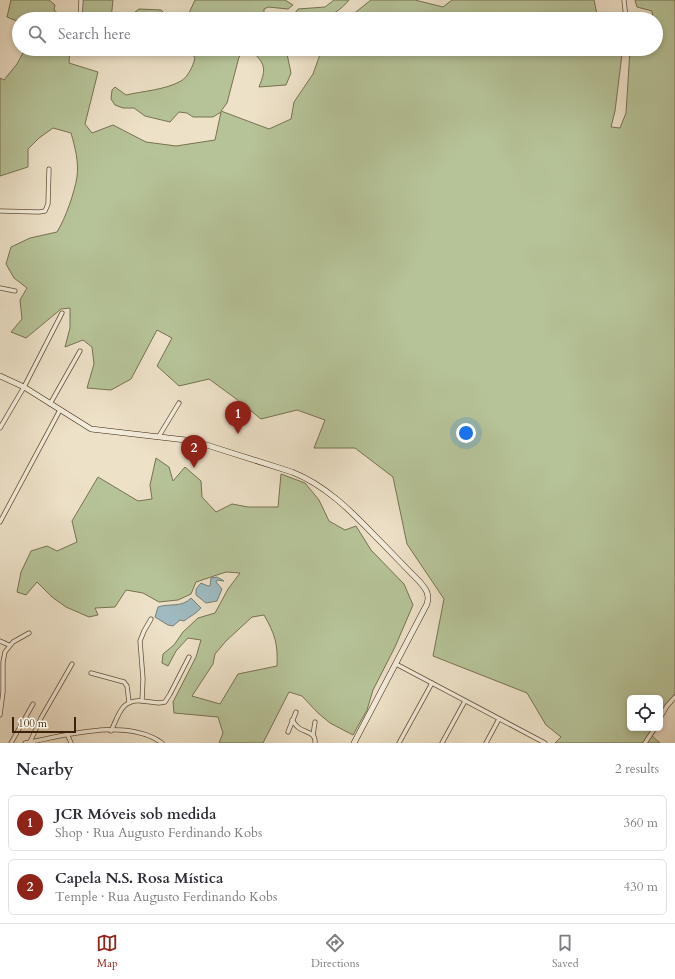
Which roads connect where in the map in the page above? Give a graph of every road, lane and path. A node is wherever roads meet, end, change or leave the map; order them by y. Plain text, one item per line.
1 (81, 0) edge
2 (624, 2) edge
3 (80, 12) edge
4 (625, 12) edge
5 (49, 169) dead end
6 (0, 211) edge
7 (0, 288) edge
8 (15, 291) dead end
9 (62, 313) dead end
10 (80, 350) dead end
11 (0, 376) edge
12 (24, 387) junction
13 (179, 403) dead end
14 (50, 404) junction
15 (60, 410) junction
16 (0, 428) edge
17 (159, 436) junction
18 (0, 522) edge
19 (151, 619) dead end
20 (29, 632) dead end
21 (0, 641) edge
22 (9, 645) junction
23 (189, 657) dead end
24 (72, 664) dead end
25 (396, 664) junction
26 (91, 673) dead end
27 (432, 683) junction
28 (675, 697) edge
29 (142, 701) junction
30 (465, 701) junction
31 (129, 702) junction
32 (33, 704) dead end
33 (296, 712) dead end
34 (663, 713) edge
35 (0, 715) edge
36 (499, 719) junction
37 (292, 720) junction
38 (315, 722) dead end
39 (111, 731) junction
40 (653, 731) edge
41 (288, 732) dead end
42 (313, 735) junction
43 (68, 736) junction
44 (30, 742) junction
45 (11, 743) edge
46 (24, 743) edge
47 (71, 743) edge
48 (162, 743) edge
49 (315, 743) edge
50 (354, 743) edge
51 (399, 743) edge
52 (442, 743) edge
53 (486, 743) edge
54 (545, 743) edge
55 (645, 743) edge

1 - 3 street
2 - 4 street
5 - 6 street
7 - 8 street
9 - 12 street
10 - 14 street
11 - 12 street
12 - 14 street
12 - 16 street
13 - 17 street
14 - 15 street
15 - 17 street
15 - 18 street
17 - 25 street
19 - 29 street
20 - 22 street
21 - 22 street
22 - 35 street
23 - 29 street
24 - 44 street
25 - 27 street
25 - 50 street
26 - 31 street
27 - 30 street
27 - 51 street
28 - 34 street
29 - 31 street
30 - 36 street
30 - 52 street
31 - 39 street
32 - 45 street
33 - 37 street
36 - 53 street
36 - 54 street
37 - 41 street
37 - 42 street
38 - 42 street
39 - 43 street
39 - 48 street
40 - 55 street
42 - 49 street
43 - 44 street
43 - 47 street
44 - 46 street

